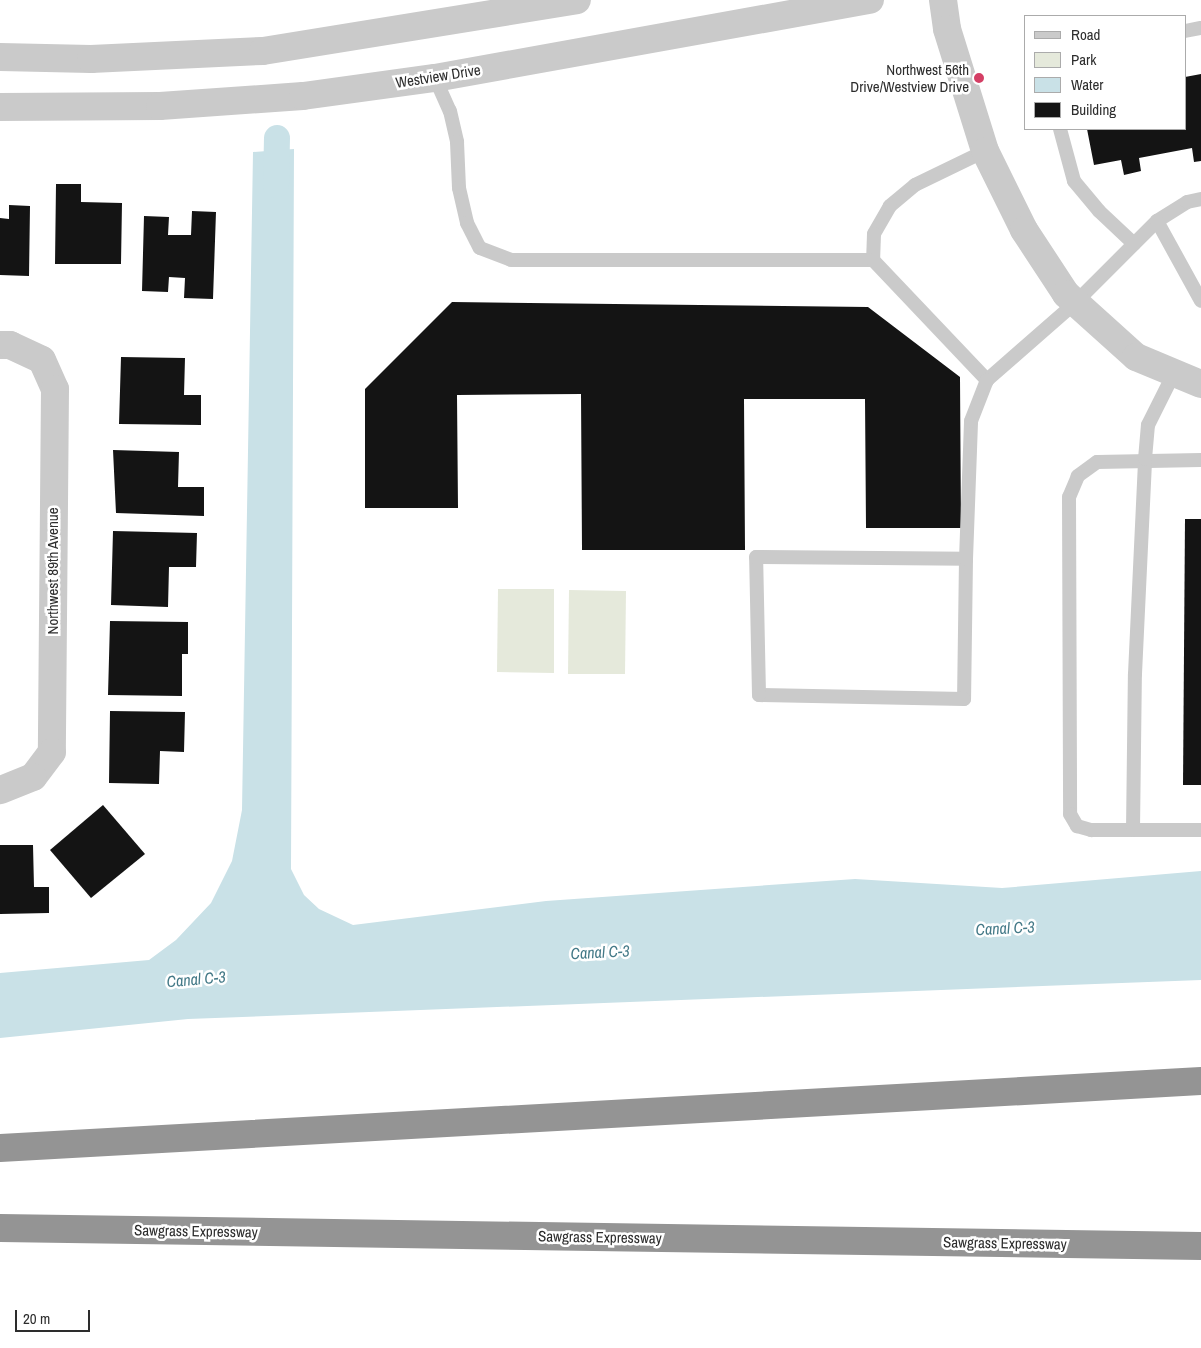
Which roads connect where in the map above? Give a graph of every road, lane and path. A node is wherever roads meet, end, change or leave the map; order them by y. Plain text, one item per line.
1 (577, 0) edge
2 (870, 0) edge
3 (943, 0) edge
4 (1201, 28) edge
5 (1186, 31) edge
6 (0, 57) edge
7 (435, 78) junction
8 (0, 106) edge
9 (1060, 130) edge
10 (986, 151) junction
11 (1201, 199) edge
12 (1157, 221) junction
13 (1134, 244) junction
14 (873, 260) junction
15 (1201, 301) edge
16 (1075, 303) junction
17 (0, 345) edge
18 (1174, 373) junction
19 (987, 380) junction
20 (1201, 384) edge
21 (1144, 459) junction
22 (1201, 460) edge
23 (966, 559) junction
24 (0, 790) edge
25 (1133, 830) junction
26 (1201, 830) edge
27 (1201, 1081) edge
28 (0, 1148) edge
29 (0, 1228) edge
30 (1201, 1246) edge

1 - 6 street
2 - 7 street, Westview Drive
3 - 10 street
4 - 5 lane
7 - 8 street, Westview Drive
7 - 14 lane
9 - 13 lane
10 - 14 lane
10 - 16 street
11 - 12 lane
12 - 13 lane
12 - 15 lane
13 - 16 lane
14 - 19 lane
16 - 18 street
16 - 19 lane
17 - 24 street, Northwest 89th Avenue
18 - 20 street
18 - 21 lane
19 - 23 lane
21 - 22 lane
21 - 25 lane
21 - 25 lane
23 - 23 lane
25 - 26 lane
27 - 28 highway
29 - 30 highway, Sawgrass Expressway

